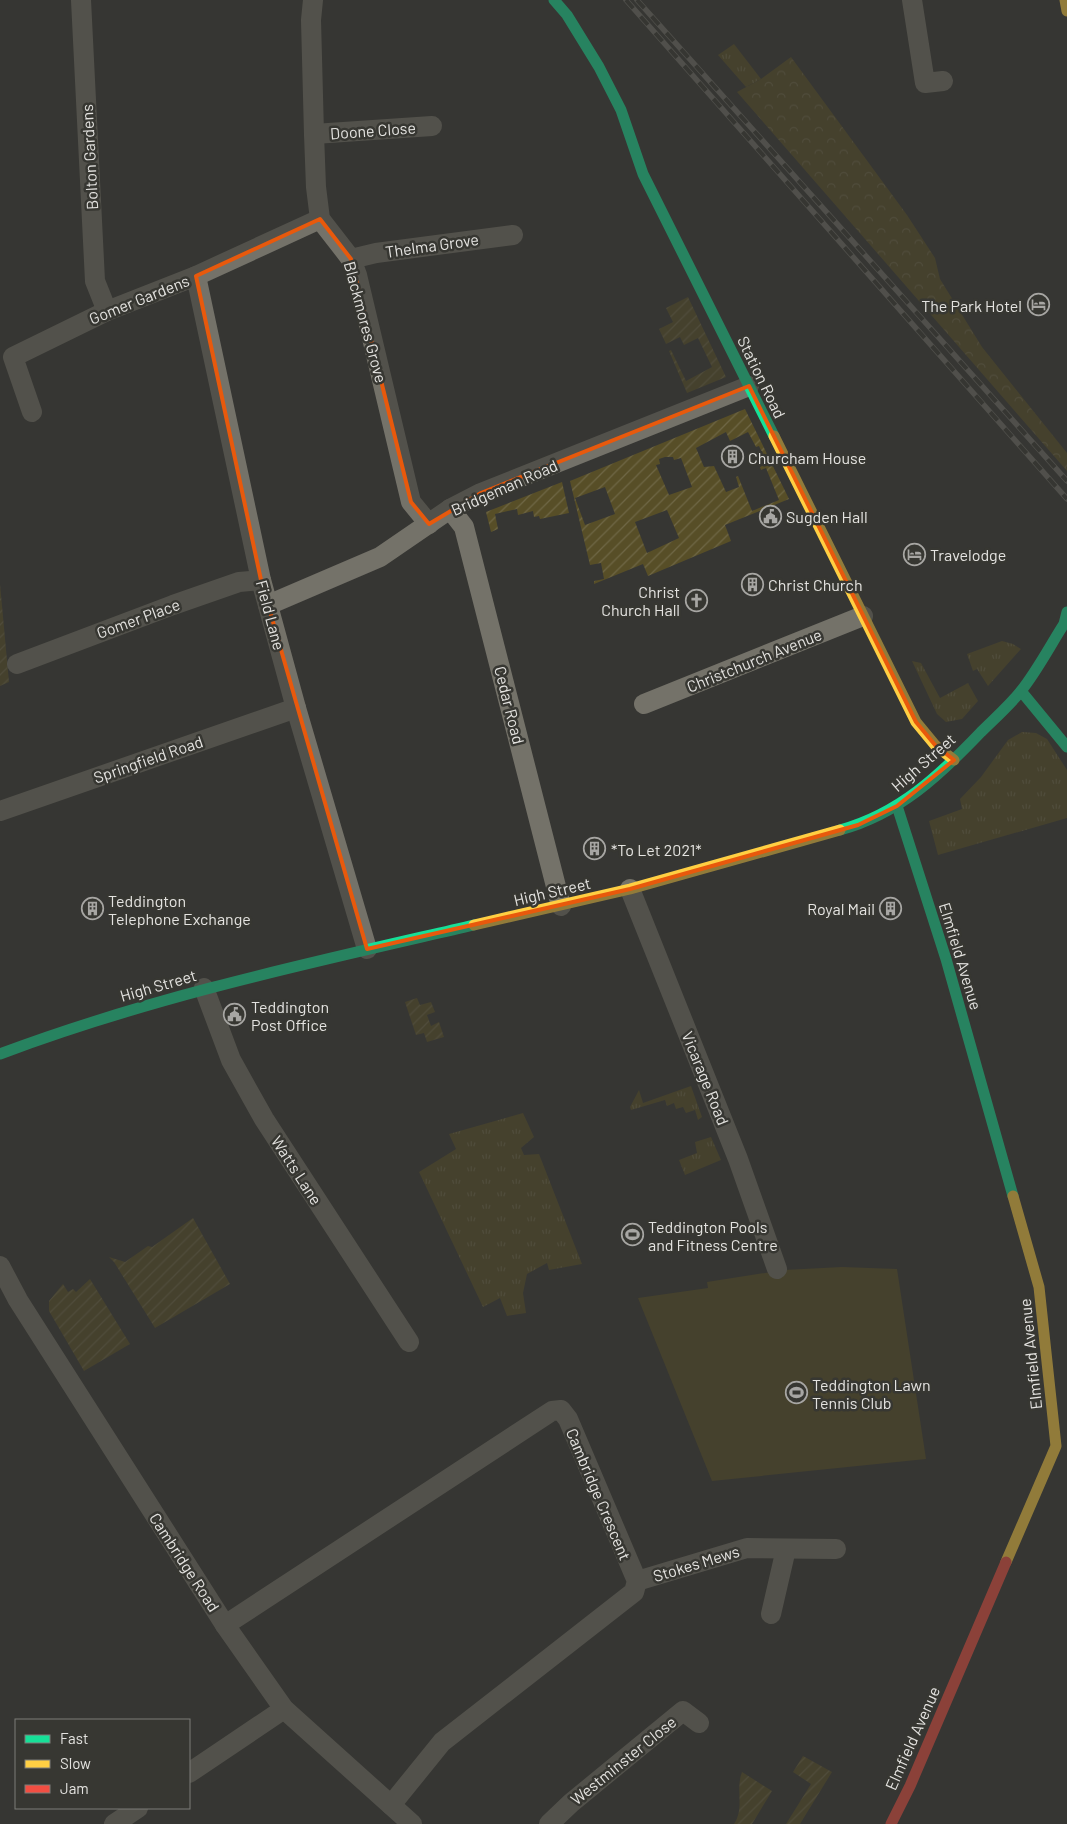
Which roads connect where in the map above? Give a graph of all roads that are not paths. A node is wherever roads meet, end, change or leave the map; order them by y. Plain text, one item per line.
1 (81, 0) edge
2 (312, 0) edge
3 (554, 0) edge
4 (912, 0) edge
5 (1065, 0) edge
6 (1067, 11) edge
7 (942, 81) dead end
8 (432, 126) dead end
9 (314, 134) junction
10 (320, 219) junction
11 (513, 235) dead end
12 (351, 259) junction
13 (196, 276) junction
14 (107, 311) junction
15 (749, 386) junction
16 (32, 412) dead end
17 (450, 509) junction
18 (429, 524) junction
19 (261, 580) junction
20 (268, 605) junction
21 (863, 616) junction
22 (1066, 619) edge
23 (17, 664) dead end
24 (1021, 691) junction
25 (644, 704) dead end
26 (296, 708) junction
27 (1067, 747) edge
28 (954, 760) junction
29 (897, 806) junction
30 (0, 811) edge
31 (630, 889) junction
32 (561, 906) junction
33 (368, 949) junction
34 (204, 988) junction
35 (0, 1054) edge
36 (0, 1266) edge
37 (777, 1269) dead end
38 (409, 1342) dead end
39 (786, 1549) junction
40 (836, 1549) dead end
41 (637, 1581) junction
42 (771, 1614) dead end
43 (225, 1625) junction
44 (284, 1709) junction
45 (699, 1723) dead end
46 (190, 1772) edge
47 (391, 1805) junction
48 (136, 1809) edge
49 (114, 1824) edge
50 (412, 1824) edge
51 (550, 1824) edge
52 (891, 1824) edge

1 - 14 street, Bolton Gardens
2 - 9 street
3 - 15 main road, Station Road
4 - 7 street
5 - 6 main road
8 - 9 street, Doone Close
9 - 10 street
10 - 12 street, Blackmores Grove
10 - 13 street, Gomer Gardens
11 - 12 street, Thelma Grove
12 - 18 street, Blackmores Grove
13 - 14 street, Gomer Gardens
13 - 19 street, Field Lane
14 - 16 street, Gomer Gardens
15 - 17 street, Bridgeman Road
15 - 21 main road, Station Road
17 - 18 street, Bridgeman Road
17 - 32 street, Cedar Road
18 - 20 street, Bridgeman Road
19 - 20 street, Field Lane
19 - 23 street, Gomer Place
20 - 26 street, Field Lane
21 - 25 street, Christchurch Avenue
21 - 28 main road, Station Road
22 - 24 main road, High Street
24 - 27 main road
24 - 28 main road, High Street
26 - 30 street, Springfield Road
26 - 33 street, Field Lane
28 - 29 main road, High Street
29 - 31 main road, High Street
29 - 52 main road, Elmfield Avenue
31 - 32 main road, High Street
31 - 37 street, Vicarage Road
32 - 33 main road, High Street
33 - 34 main road, High Street
34 - 35 main road, High Street
34 - 38 street, Watts Lane
36 - 43 street, Cambridge Road
39 - 40 street, Stokes Mews
39 - 41 street, Stokes Mews
39 - 42 street
41 - 43 street, Cambridge Crescent
41 - 47 street, Cambridge Crescent
43 - 44 street, Cambridge Road
44 - 46 street
44 - 47 street, Cambridge Road
45 - 51 street, Westminster Close
47 - 50 street, Cambridge Road
48 - 49 street

